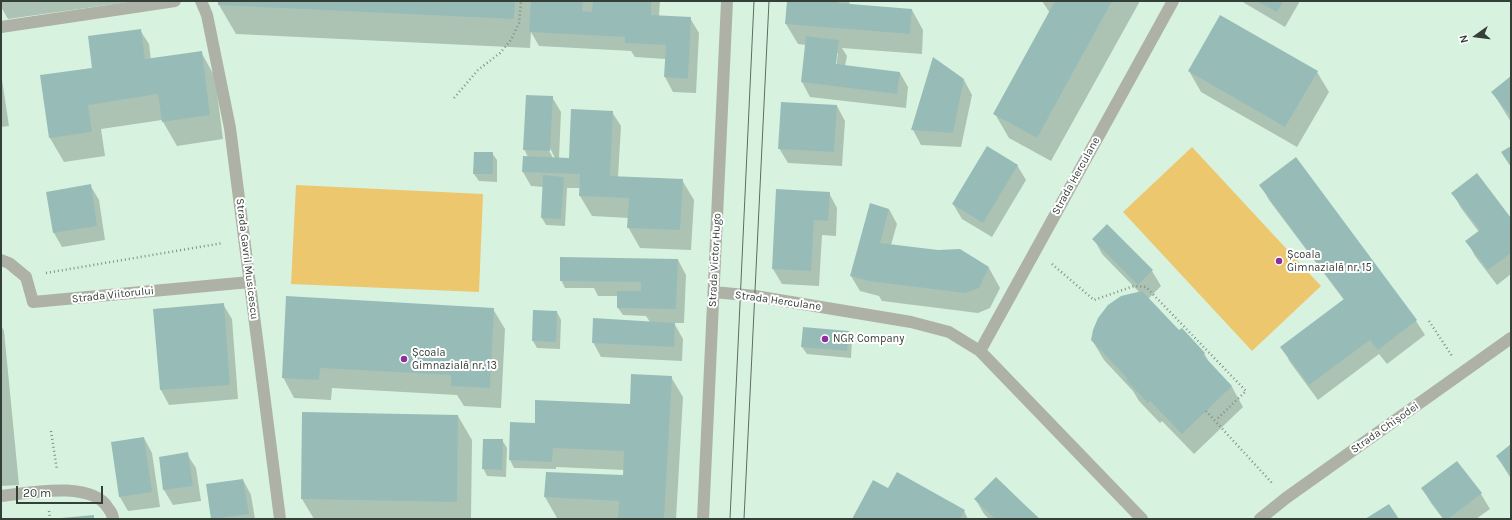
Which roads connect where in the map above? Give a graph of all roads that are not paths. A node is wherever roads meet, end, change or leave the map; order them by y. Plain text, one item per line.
1 (175, 1) edge
2 (201, 1) edge
3 (727, 1) edge
4 (1173, 1) edge
5 (1, 27) edge
6 (1, 260) edge
7 (250, 282) junction
8 (714, 292) junction
9 (1511, 338) edge
10 (980, 351) junction
11 (1, 496) edge
12 (113, 519) edge
13 (280, 519) edge
14 (703, 519) edge
15 (1142, 519) edge
16 (1260, 519) edge

1 - 5 street
2 - 7 street, Strada Gavril Musicescu
3 - 8 street, Strada Victor Hugo
4 - 10 street, Strada Herculane
6 - 7 street, Strada Viitorului
7 - 13 street, Strada Gavril Musicescu
8 - 10 street, Strada Herculane
8 - 14 street, Strada Victor Hugo
9 - 16 street, Strada Chișodei
10 - 15 street, Strada Herculane
11 - 12 street

